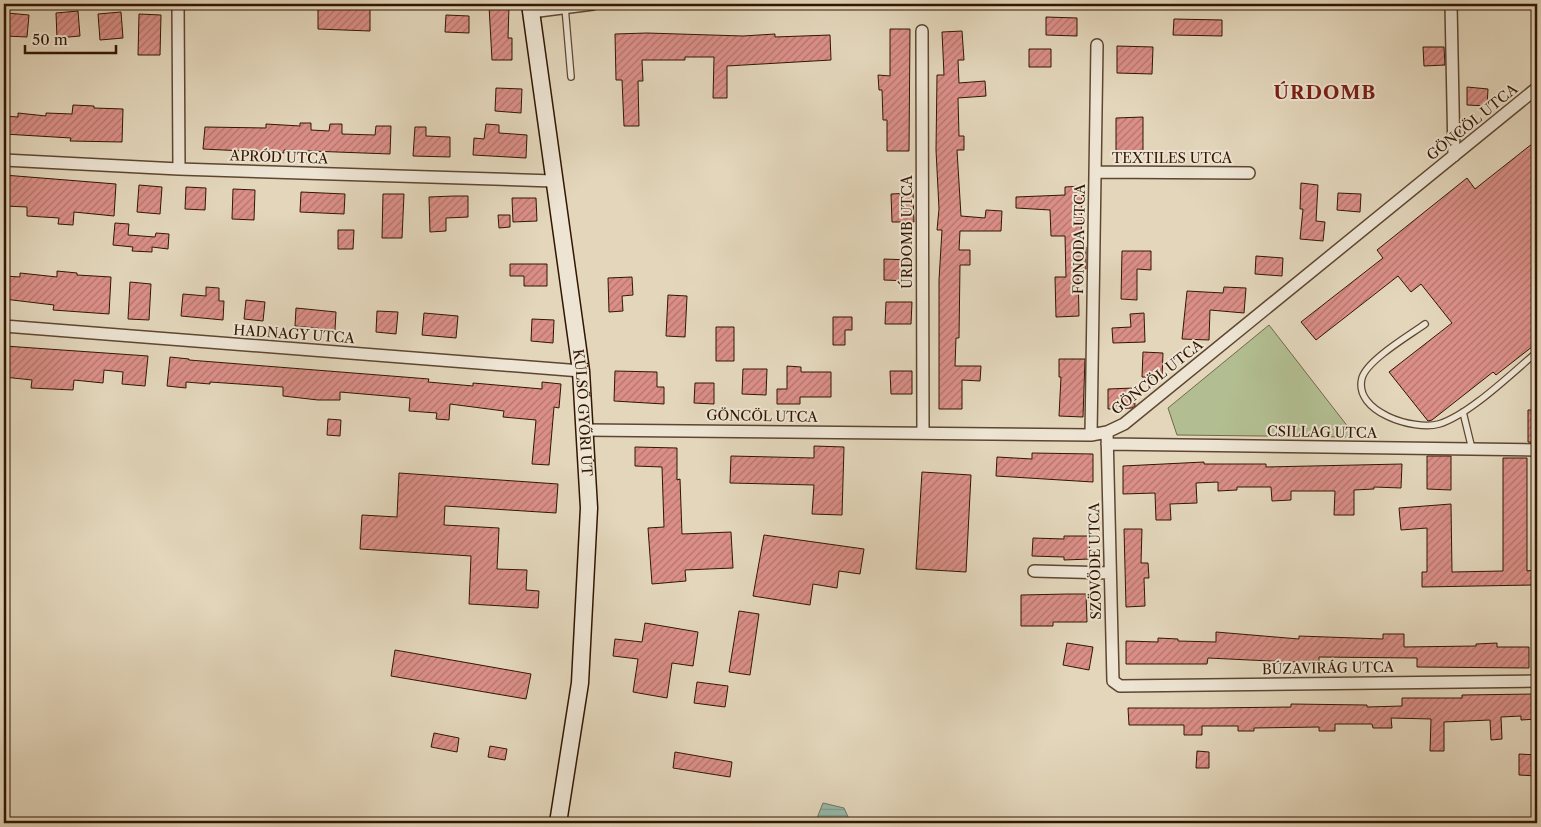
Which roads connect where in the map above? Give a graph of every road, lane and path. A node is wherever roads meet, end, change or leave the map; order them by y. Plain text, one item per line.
1 (178, 4) edge
2 (593, 4) edge
3 (1451, 4) edge
4 (531, 8) edge
5 (565, 8) junction
6 (922, 31) dead end
7 (1097, 44) dead end
8 (571, 77) dead end
9 (1537, 88) edge
10 (1454, 156) junction
11 (4, 160) edge
12 (179, 169) junction
13 (1095, 172) junction
14 (1249, 174) dead end
15 (553, 181) junction
16 (1425, 324) dead end
17 (4, 326) edge
18 (1537, 352) edge
19 (581, 371) junction
20 (1463, 412) junction
21 (585, 430) junction
22 (923, 433) junction
23 (1091, 435) junction
24 (1107, 438) junction
25 (1472, 449) junction
26 (1537, 450) edge
27 (1034, 571) dead end
28 (1110, 573) junction
29 (1537, 681) edge
30 (1120, 686) joint
31 (558, 823) edge

1 - 12 street
2 - 5 street
3 - 10 street
4 - 5 street
4 - 15 main road, KÜLSŐ GYŐRI ÚT
5 - 8 lane
6 - 22 street, ÚRDOMB UTCA
7 - 13 street, FONODA UTCA
9 - 10 street, GÖNCÖL UTCA
10 - 24 street, GÖNCÖL UTCA
11 - 12 street, APRÓD UTCA
12 - 15 street, APRÓD UTCA
13 - 14 street, TEXTILES UTCA
13 - 23 street, FONODA UTCA
15 - 19 main road, KÜLSŐ GYŐRI ÚT
16 - 20 lane
17 - 19 street, HADNAGY UTCA
18 - 20 lane
19 - 21 main road, KÜLSŐ GYŐRI ÚT
20 - 25 lane
21 - 22 street, GÖNCÖL UTCA
21 - 31 main road, KÜLSŐ GYŐRI ÚT
22 - 23 street, GÖNCÖL UTCA
23 - 24 street, GÖNCÖL UTCA
24 - 25 street, CSILLAG UTCA
24 - 28 street, SZÖVÖDE UTCA
25 - 26 street, CSILLAG UTCA
27 - 28 street
28 - 30 street, SZÖVÖDE UTCA
29 - 30 street, BÚZAVIRÁG UTCA

